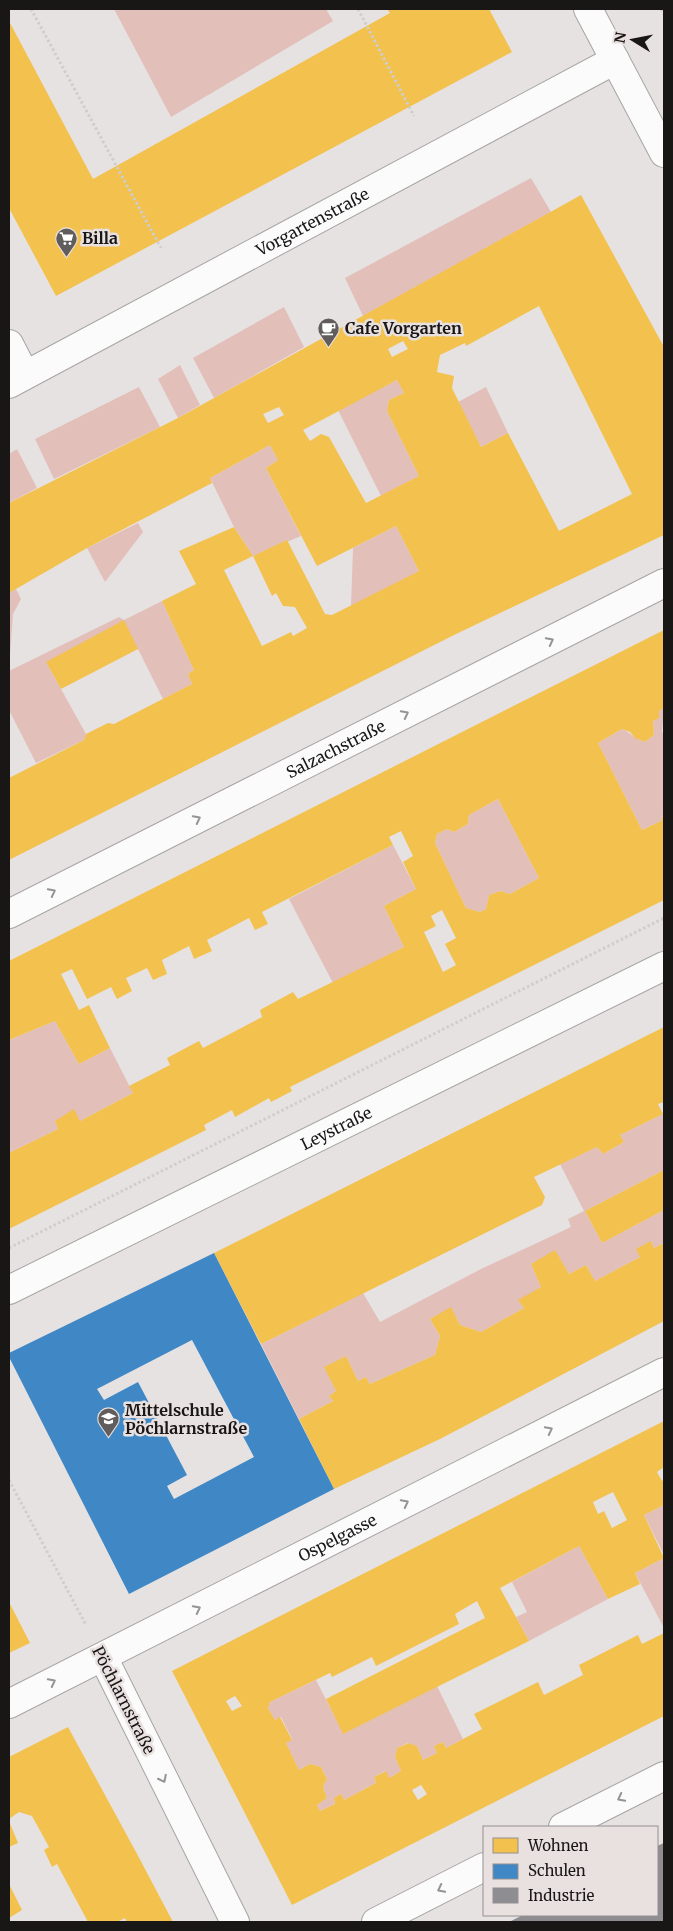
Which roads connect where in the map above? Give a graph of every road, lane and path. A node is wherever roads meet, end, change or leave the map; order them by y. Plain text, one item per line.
1 (31, 9) edge
2 (358, 9) edge
3 (588, 9) edge
4 (661, 9) edge
5 (664, 14) edge
6 (615, 60) junction
7 (414, 116) dead end
8 (664, 153) edge
9 (161, 248) dead end
10 (9, 344) edge
11 (17, 380) edge
12 (664, 583) edge
13 (9, 914) edge
14 (664, 918) edge
15 (664, 966) edge
16 (9, 1248) edge
17 (9, 1290) edge
18 (664, 1372) edge
19 (9, 1480) edge
20 (103, 1657) junction
21 (9, 1704) edge
22 (664, 1776) edge
23 (565, 1826) edge
24 (483, 1868) edge
25 (235, 1922) edge
26 (376, 1922) edge

1 - 9 path
2 - 7 path
3 - 6 street
4 - 5 path
6 - 8 street
6 - 11 street, Vorgartenstraße
10 - 11 street
13 -> 12 street, Salzachstraße
14 - 16 path
15 - 17 street, Leystraße
20 -> 18 street, Ospelgasse
19 - 20 path, Pöchlarnstraße
21 -> 20 street, Ospelgasse
20 -> 25 street, Pöchlarnstraße
22 -> 23 street
24 -> 26 street

